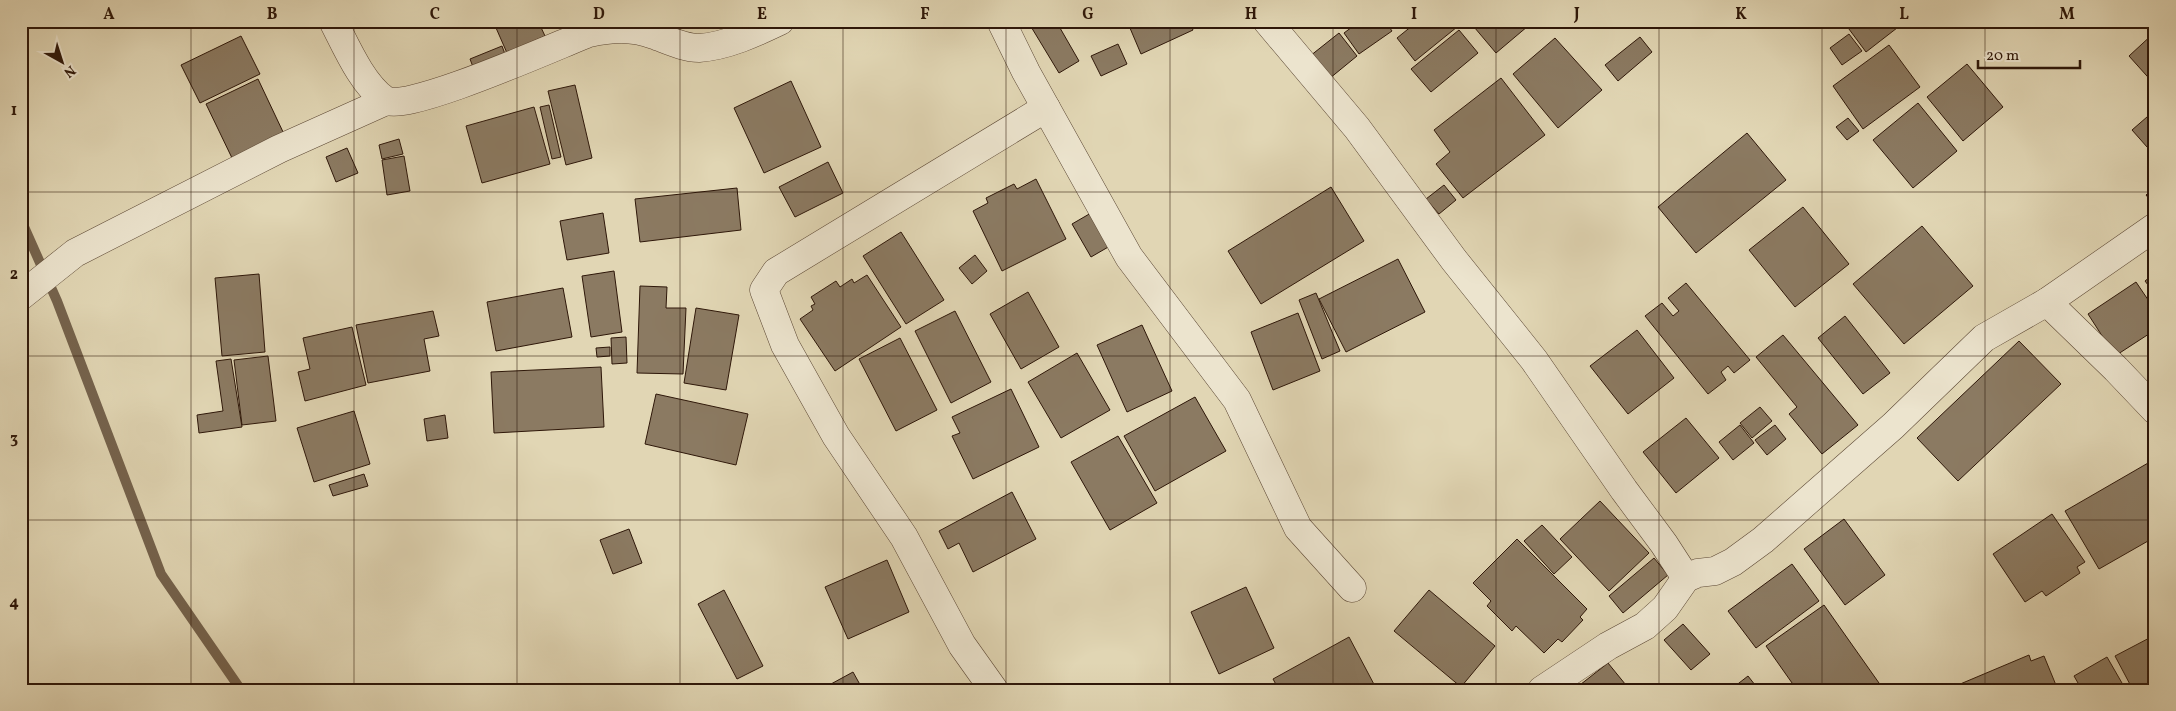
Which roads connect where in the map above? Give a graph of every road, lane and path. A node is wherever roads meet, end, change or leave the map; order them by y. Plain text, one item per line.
1 (333, 21) edge
2 (780, 21) edge
3 (1001, 21) edge
4 (1267, 21) edge
5 (386, 101) junction
6 (1046, 108) junction
7 (2155, 227) edge
8 (21, 296) edge
9 (2047, 302) junction
10 (2155, 410) edge
11 (1686, 578) junction
12 (1352, 588) dead end
13 (994, 690) edge
14 (1542, 690) edge

1 - 5 street
2 - 5 street
3 - 6 street
4 - 11 street
5 - 8 street
6 - 12 street
6 - 13 street
7 - 9 street
9 - 10 street
9 - 11 street
11 - 14 street

